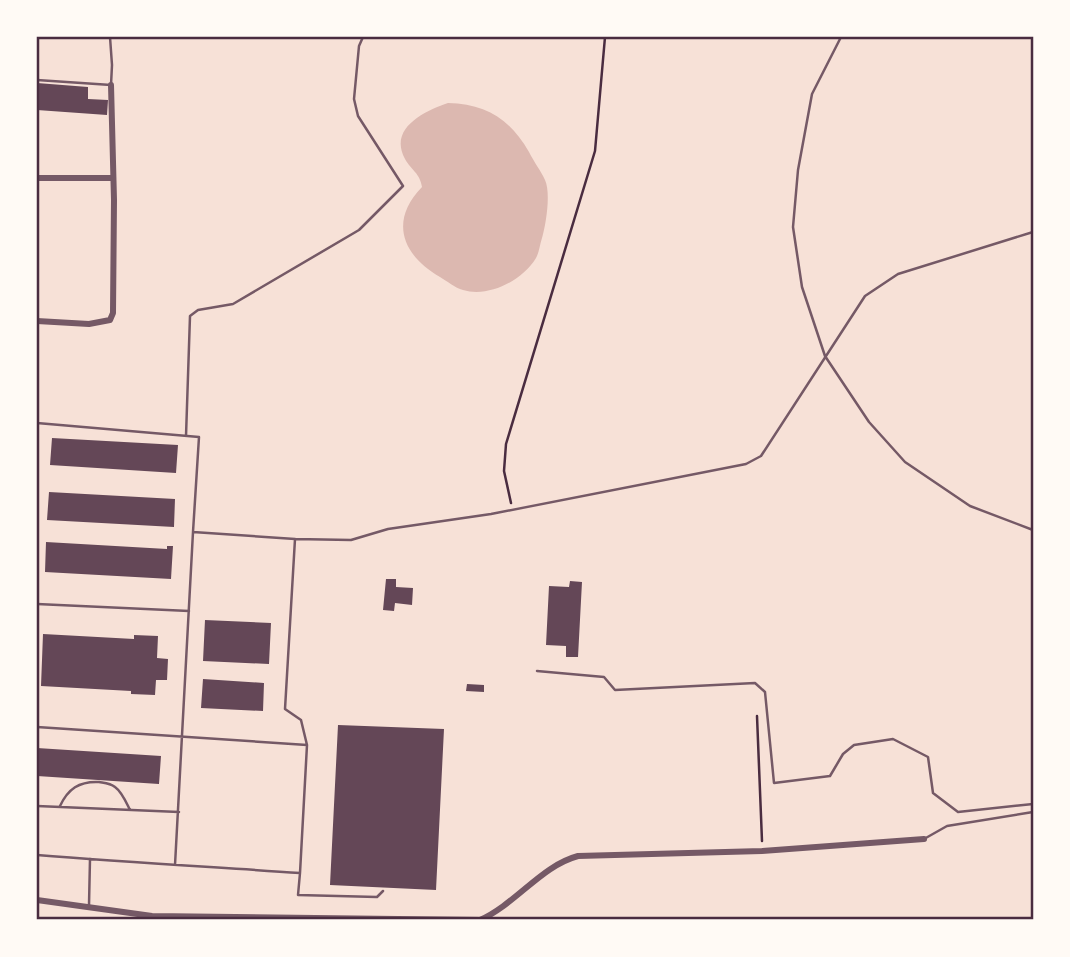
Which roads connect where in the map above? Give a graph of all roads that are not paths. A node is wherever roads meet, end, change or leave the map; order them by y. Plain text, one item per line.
1 (110, 37) edge
2 (363, 37) edge
3 (841, 37) edge
4 (37, 80) edge
5 (111, 85) junction
6 (37, 178) edge
7 (113, 178) junction
8 (1033, 232) edge
9 (37, 321) edge
10 (825, 356) junction
11 (37, 423) edge
12 (186, 436) junction
13 (1033, 530) edge
14 (193, 532) junction
15 (295, 539) junction
16 (37, 604) edge
17 (189, 611) junction
18 (537, 671) dead end
19 (37, 727) edge
20 (183, 737) junction
21 (307, 746) junction
22 (1033, 804) edge
23 (37, 806) edge
24 (60, 807) junction
25 (130, 810) junction
26 (179, 811) junction
27 (1033, 812) edge
28 (924, 839) joint
29 (37, 855) edge
30 (90, 859) junction
31 (175, 865) junction
32 (300, 873) junction
33 (383, 891) dead end
34 (37, 900) edge
35 (89, 908) junction

1 - 5 lane
2 - 12 lane
3 - 10 lane
4 - 5 lane
5 - 7 street
6 - 7 street
7 - 9 street
8 - 10 lane
10 - 13 lane
10 - 15 lane
11 - 12 lane
12 - 14 lane
14 - 15 lane
14 - 17 lane
15 - 21 lane
16 - 17 lane
17 - 20 lane
18 - 22 lane
19 - 20 lane
20 - 21 lane
20 - 26 lane
21 - 32 lane
23 - 24 lane
24 - 25 lane
24 - 25 lane
25 - 26 lane
26 - 31 lane
27 - 28 lane
28 - 35 street
29 - 30 lane
30 - 31 lane
30 - 35 lane
31 - 32 lane
32 - 33 lane
34 - 35 street

